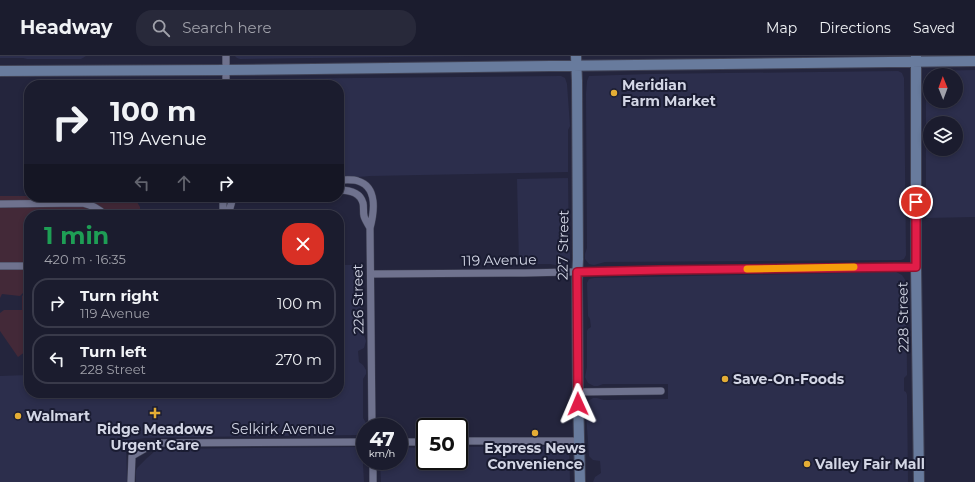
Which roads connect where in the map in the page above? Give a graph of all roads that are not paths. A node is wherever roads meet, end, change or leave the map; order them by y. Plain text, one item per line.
1 (226, 56) edge
2 (916, 59) edge
3 (724, 60) edge
4 (975, 60) edge
5 (576, 61) edge
6 (226, 70) junction
7 (0, 71) edge
8 (226, 80) edge
9 (344, 180) edge
10 (344, 190) edge
11 (0, 204) edge
12 (99, 210) edge
13 (370, 228) junction
14 (0, 266) edge
15 (24, 266) edge
16 (916, 267) junction
17 (577, 272) junction
18 (371, 274) junction
19 (661, 391) dead end
20 (578, 392) junction
21 (372, 418) edge
22 (468, 441) edge
23 (579, 441) junction
24 (356, 442) edge
25 (373, 470) edge
26 (131, 482) edge
27 (373, 482) edge
28 (580, 482) edge
29 (919, 482) edge

1 - 6 street
2 - 3 main road
2 - 4 main road
2 - 16 main road, 228 Street
3 - 5 main road
5 - 6 main road
5 - 17 main road, 227 Street
6 - 7 main road
6 - 8 street
9 - 13 street, 226 Street
10 - 13 street
11 - 12 street
13 - 18 street, 226 Street
14 - 15 street
16 - 17 street, 119 Avenue
16 - 29 main road, 228 Street
17 - 18 street, 119 Avenue
17 - 20 main road, 227 Street
18 - 21 street, 226 Street
19 - 20 street
20 - 23 main road, 227 Street
22 - 23 street
23 - 28 main road, 227 Street
24 - 26 street, Selkirk Avenue
25 - 27 street

